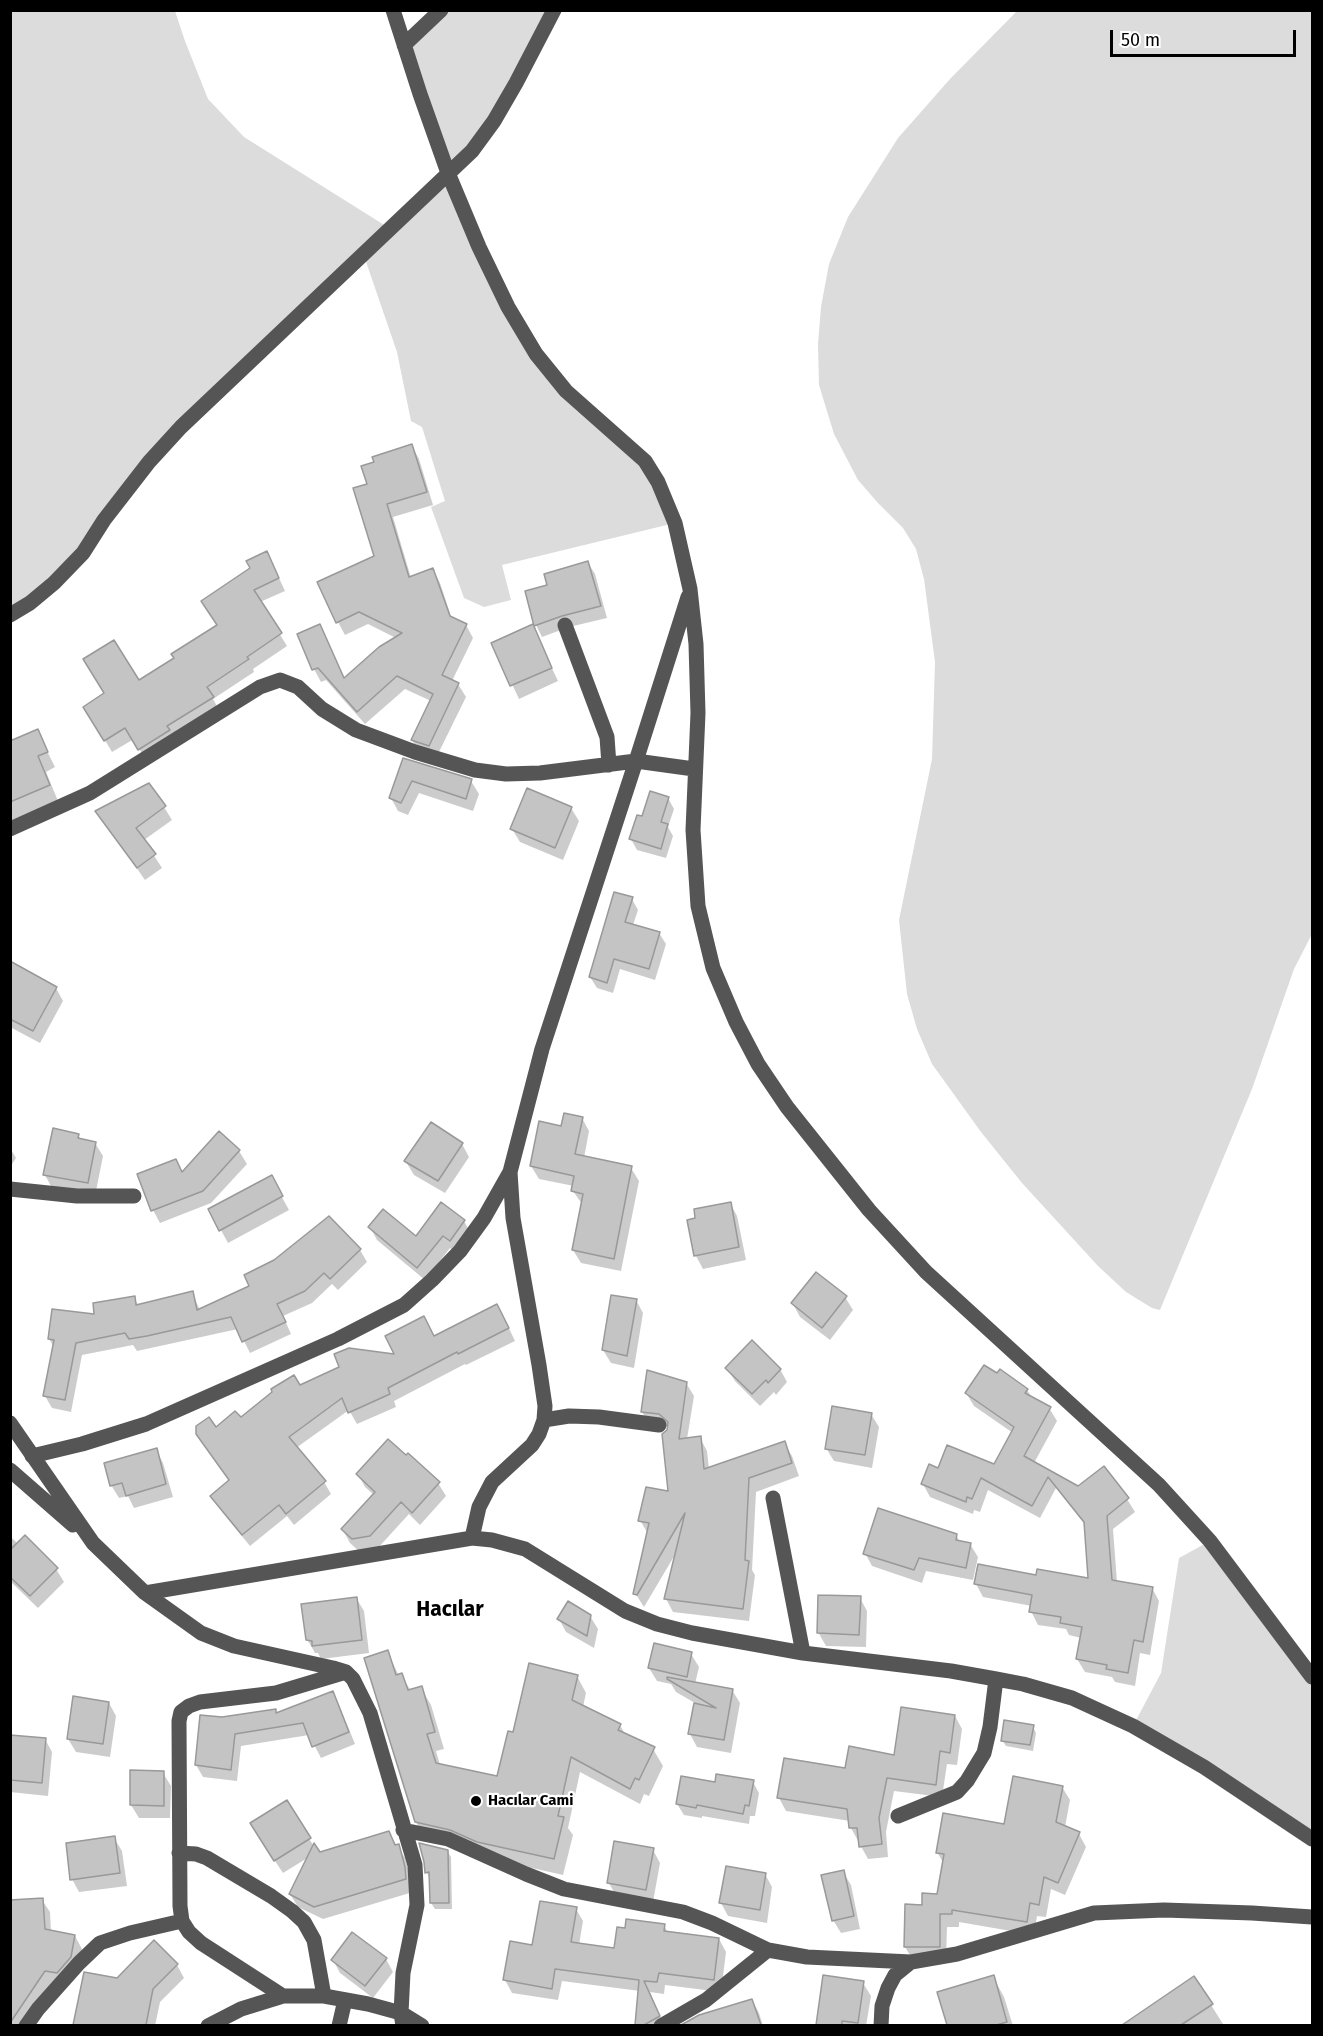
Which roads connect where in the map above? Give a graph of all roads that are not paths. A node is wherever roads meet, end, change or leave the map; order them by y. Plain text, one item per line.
1 (393, 10) edge
2 (441, 10) edge
3 (554, 10) edge
4 (404, 45) junction
5 (448, 173) junction
6 (690, 589) junction
7 (10, 615) edge
8 (566, 625) dead end
9 (636, 761) junction
10 (609, 765) junction
11 (694, 769) junction
12 (10, 829) edge
13 (510, 1172) junction
14 (10, 1189) edge
15 (134, 1196) dead end
16 (544, 1420) junction
17 (10, 1423) edge
18 (659, 1425) dead end
19 (32, 1456) junction
20 (10, 1470) edge
21 (772, 1498) dead end
22 (472, 1538) junction
23 (93, 1543) junction
24 (144, 1593) junction
25 (803, 1653) junction
26 (346, 1672) junction
27 (1312, 1677) edge
28 (996, 1679) junction
29 (898, 1816) dead end
30 (403, 1830) junction
31 (1312, 1839) edge
32 (179, 1853) junction
33 (1312, 1917) edge
34 (182, 1921) junction
35 (768, 1950) junction
36 (911, 1962) junction
37 (283, 1996) junction
38 (324, 1996) junction
39 (345, 2000) junction
40 (402, 2019) edge
41 (26, 2025) edge
42 (208, 2025) edge
43 (339, 2025) edge
44 (422, 2025) edge
45 (661, 2025) edge
46 (881, 2025) edge

1 - 4 street
2 - 4 street
3 - 5 street
4 - 5 street
5 - 6 street
5 - 7 street
6 - 9 street
6 - 11 street
8 - 10 street
9 - 10 street
9 - 11 street
9 - 13 street
10 - 12 street
11 - 27 street
13 - 16 street
13 - 19 street
14 - 15 street
16 - 18 street
16 - 22 street
17 - 19 street
19 - 23 street
20 - 23 street
21 - 25 street
22 - 24 street
22 - 25 street
23 - 24 street
24 - 26 street
25 - 28 street
26 - 30 street
26 - 32 street
28 - 29 street
28 - 31 street
30 - 35 street
30 - 40 street
32 - 34 street
32 - 38 street
33 - 36 street
34 - 37 street
34 - 41 street
35 - 36 street
35 - 45 street
36 - 46 street
37 - 38 street
37 - 42 street
38 - 39 street
39 - 40 street
39 - 43 street
40 - 44 street

